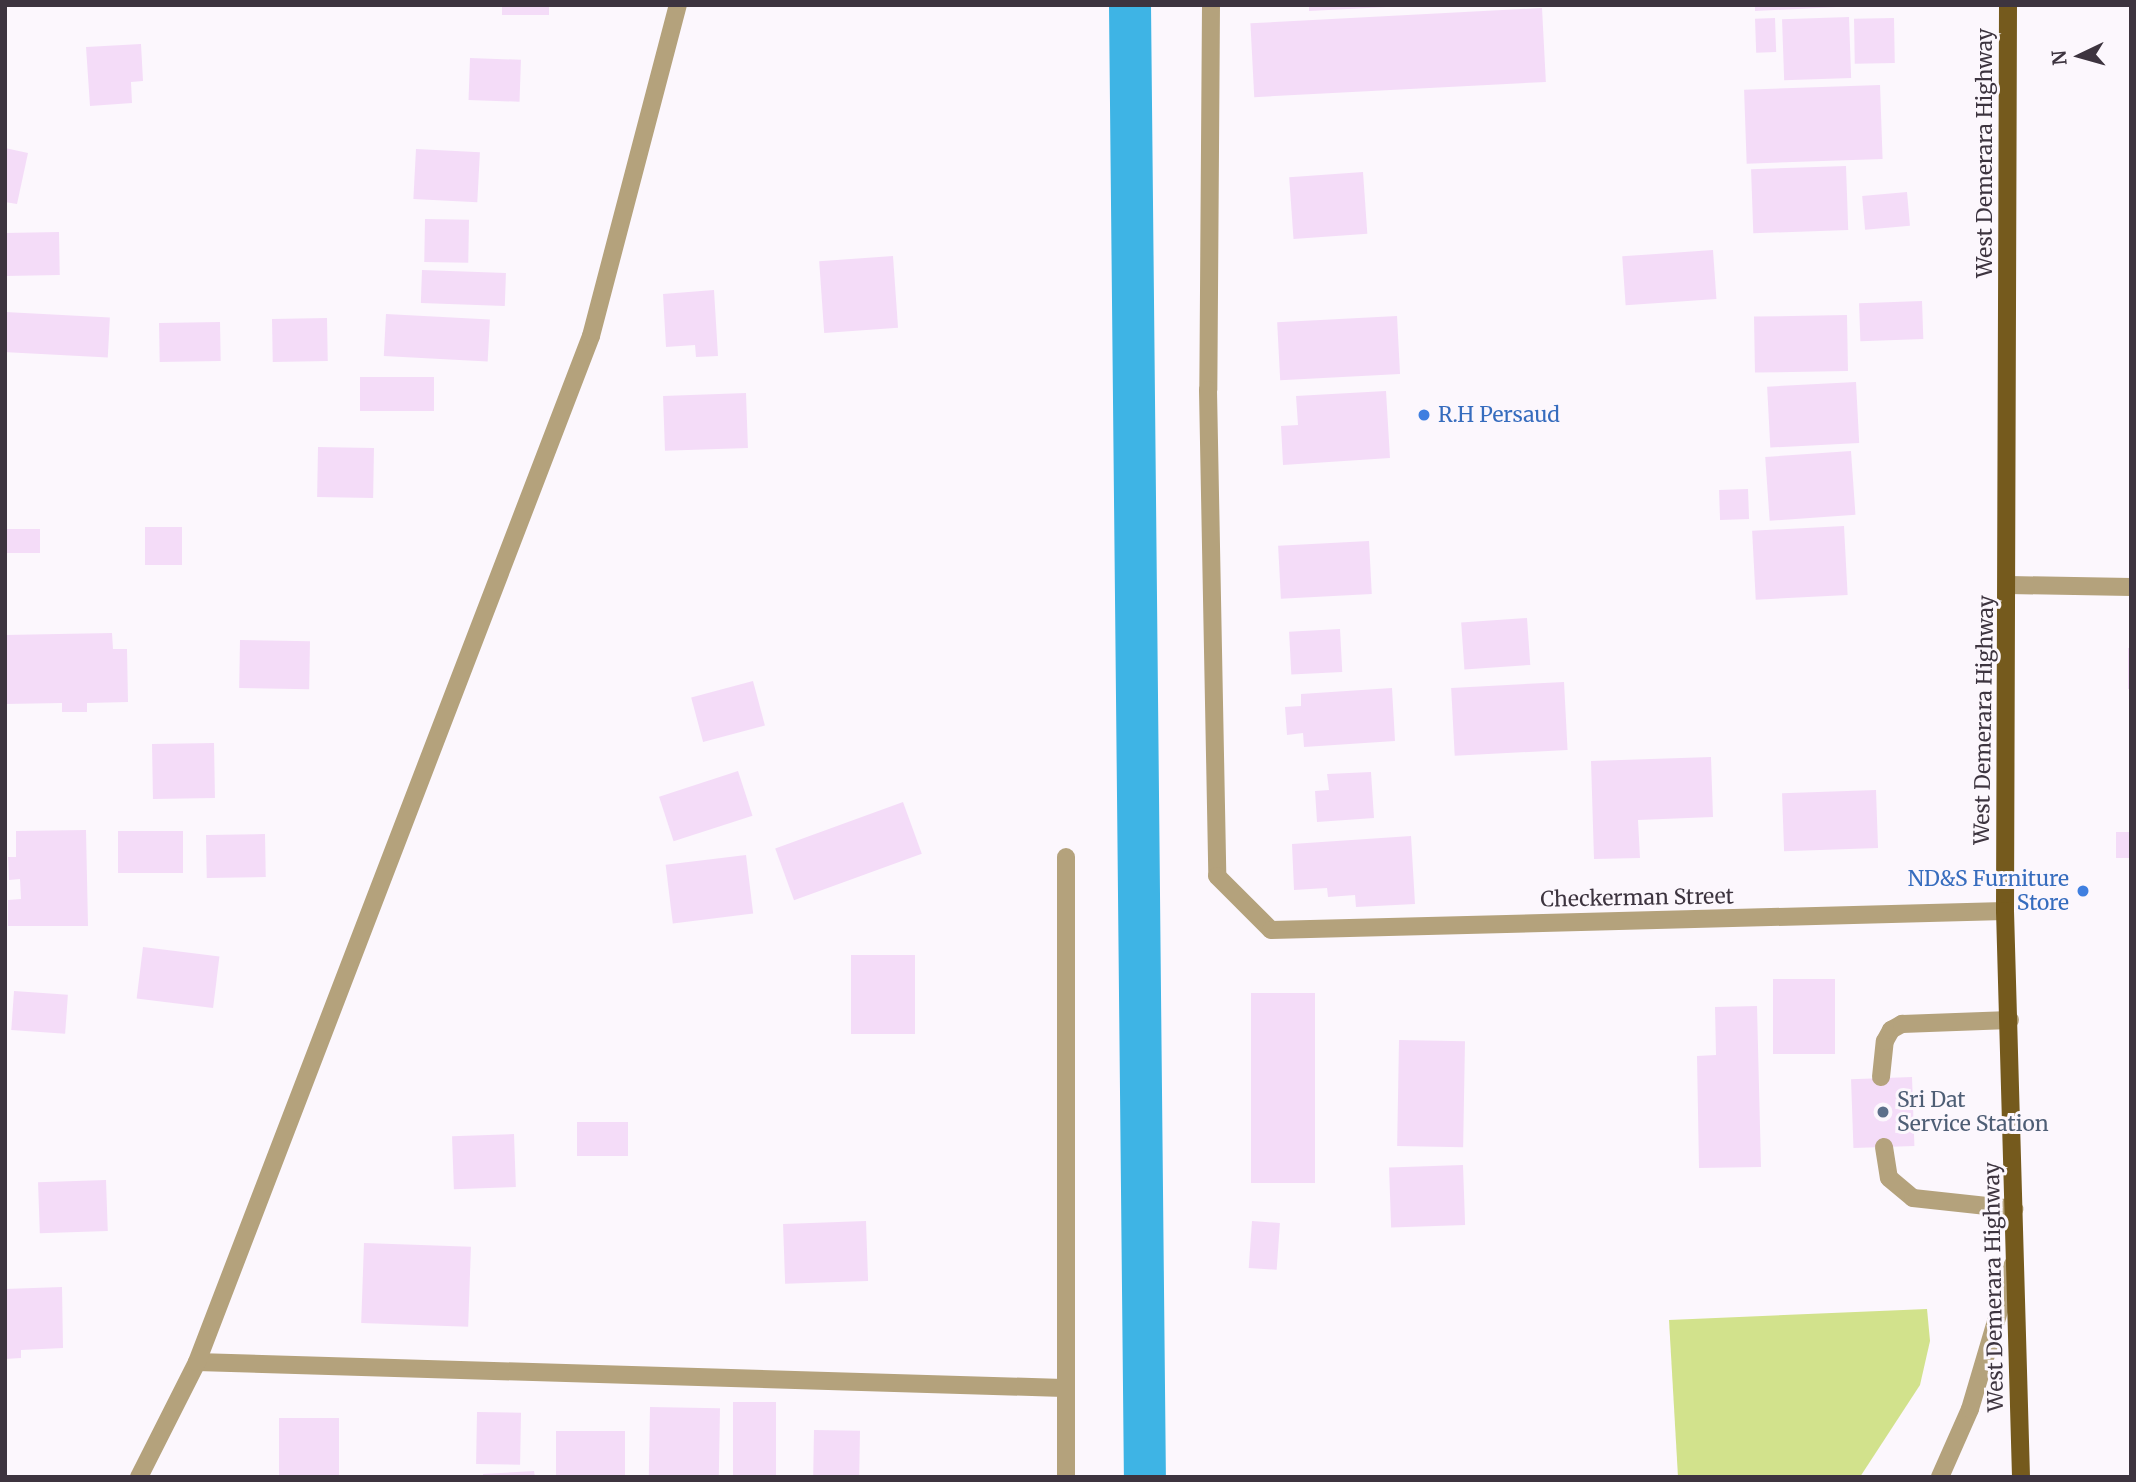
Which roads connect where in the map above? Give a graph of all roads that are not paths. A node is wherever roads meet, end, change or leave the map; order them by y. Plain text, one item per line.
1 (678, 5) edge
2 (1211, 5) edge
3 (2008, 5) edge
4 (2008, 584) junction
5 (2131, 587) edge
6 (1066, 856) dead end
7 (2005, 911) junction
8 (2010, 1020) junction
9 (1881, 1077) dead end
10 (1884, 1147) dead end
11 (2014, 1209) junction
12 (2015, 1257) junction
13 (197, 1362) junction
14 (1064, 1388) junction
15 (139, 1477) edge
16 (1066, 1477) edge
17 (1940, 1477) edge
18 (2021, 1477) edge

1 - 13 street
2 - 7 street, Checkerman Street
3 - 4 main road, West Demerara Highway
4 - 5 street
4 - 7 main road, West Demerara Highway
6 - 14 street
7 - 8 main road, West Demerara Highway
8 - 9 street
8 - 11 main road, West Demerara Highway
10 - 11 street
11 - 12 main road, West Demerara Highway
12 - 17 street
12 - 18 main road, West Demerara Highway
13 - 14 street
13 - 15 street
14 - 16 street

